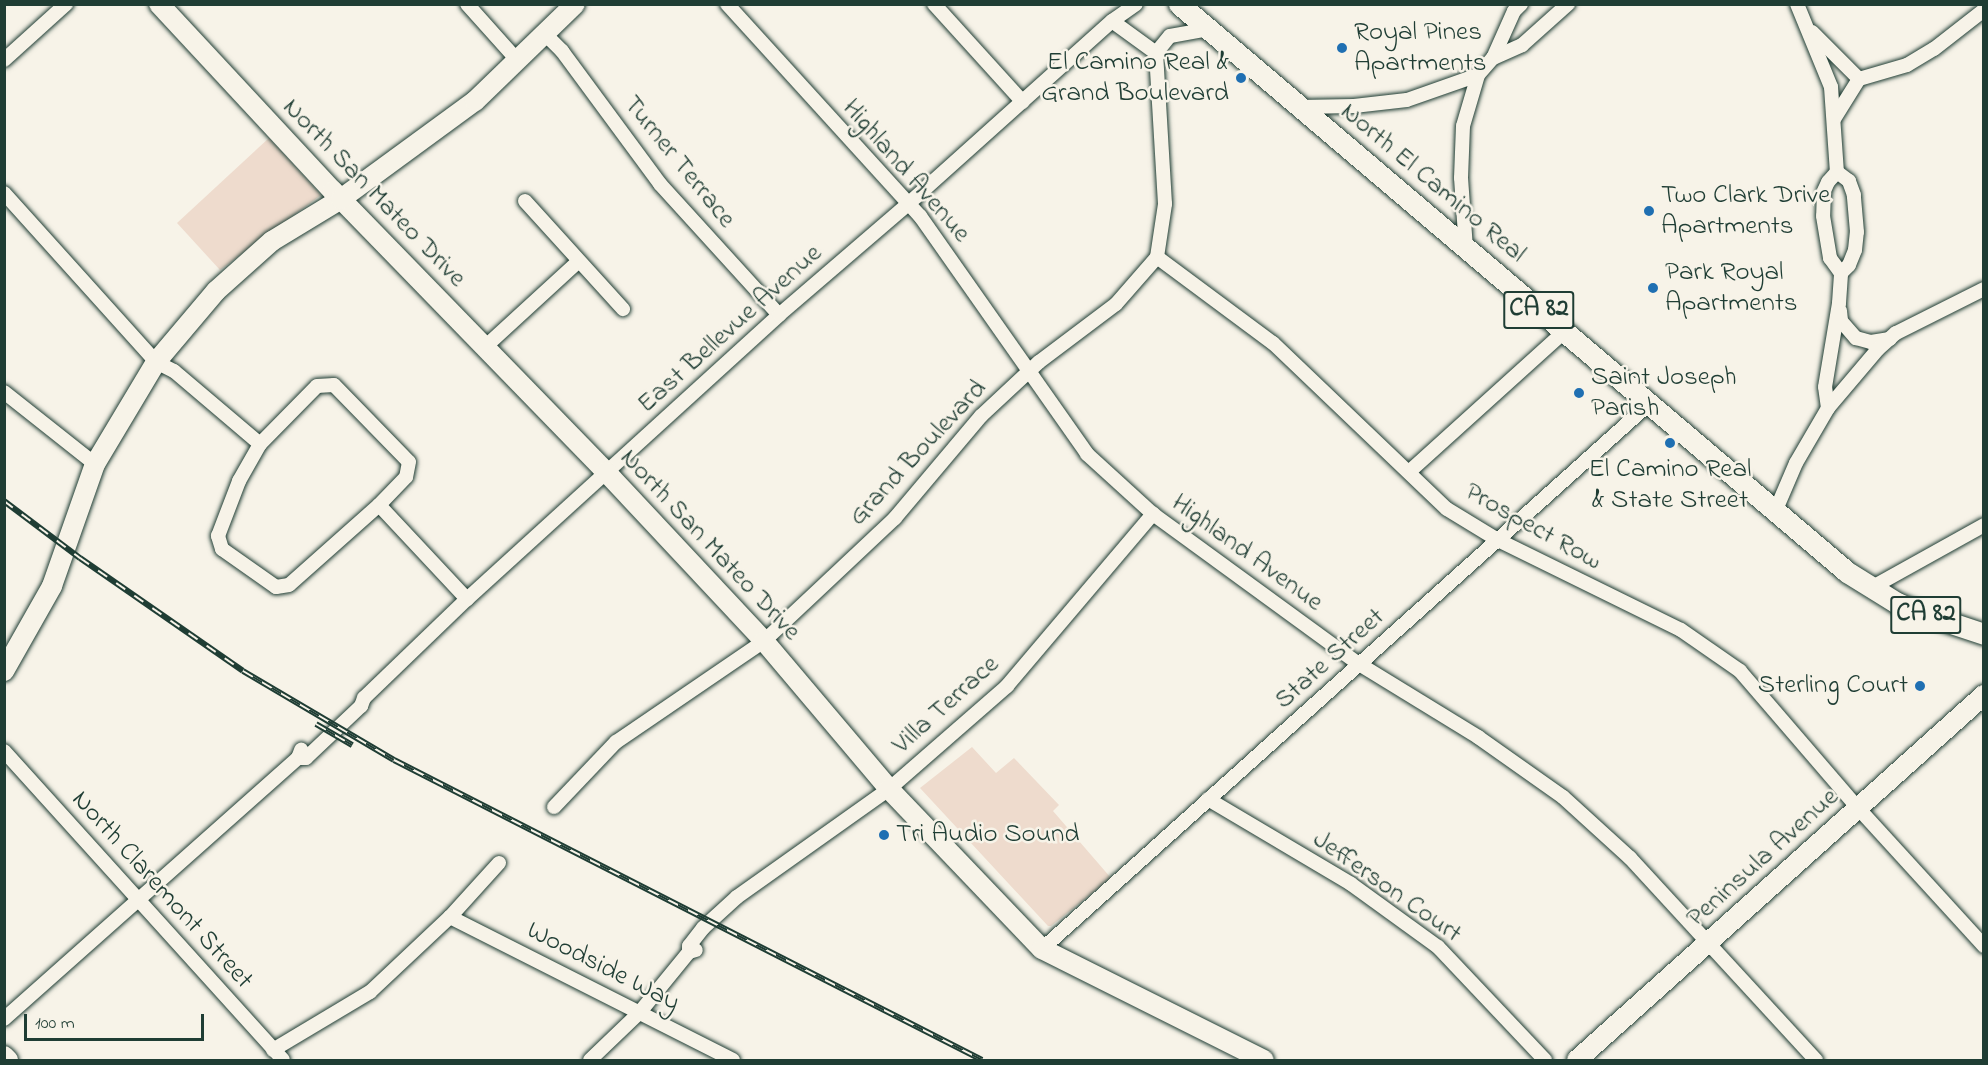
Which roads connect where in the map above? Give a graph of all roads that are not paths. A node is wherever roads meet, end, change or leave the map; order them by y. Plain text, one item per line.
1 (66, 4) edge
2 (159, 4) edge
3 (467, 4) edge
4 (575, 4) edge
5 (727, 4) edge
6 (934, 4) edge
7 (1136, 4) edge
8 (1179, 4) edge
9 (1521, 4) edge
10 (1568, 4) edge
11 (1797, 4) edge
12 (1981, 9) edge
13 (1112, 21) junction
14 (1806, 27) junction
15 (1208, 29) junction
16 (546, 35) junction
17 (1156, 53) junction
18 (1493, 58) junction
19 (4, 60) edge
20 (518, 61) junction
21 (1478, 75) junction
22 (1859, 79) junction
23 (1023, 102) junction
24 (1299, 107) junction
25 (1834, 119) junction
26 (1837, 172) junction
27 (4, 193) edge
28 (341, 199) junction
29 (525, 201) dead end
30 (908, 204) junction
31 (1466, 249) junction
32 (1157, 257) junction
33 (579, 261) junction
34 (1842, 273) junction
35 (1983, 289) edge
36 (1839, 303) junction
37 (623, 309) dead end
38 (779, 315) junction
39 (1564, 332) junction
40 (1890, 339) junction
41 (485, 347) junction
42 (156, 362) junction
43 (1030, 370) junction
44 (4, 392) edge
45 (1649, 405) junction
46 (1828, 408) junction
47 (260, 444) junction
48 (95, 464) junction
49 (1410, 471) junction
50 (606, 472) junction
51 (379, 505) junction
52 (1775, 512) junction
53 (1152, 514) junction
54 (1983, 525) edge
55 (1498, 540) junction
56 (1871, 588) junction
57 (467, 599) junction
58 (1983, 634) edge
59 (764, 641) junction
60 (1359, 664) junction
61 (4, 671) edge
62 (1983, 695) edge
63 (4, 751) edge
64 (889, 789) junction
65 (1208, 799) junction
66 (554, 807) dead end
67 (1858, 808) junction
68 (498, 863) dead end
69 (137, 898) junction
70 (450, 917) junction
71 (1710, 943) junction
72 (1983, 946) edge
73 (1042, 949) junction
74 (640, 1012) junction
75 (4, 1019) edge
76 (273, 1050) junction
77 (4, 1056) edge
78 (8, 1060) edge
79 (283, 1060) edge
80 (590, 1060) edge
81 (733, 1060) edge
82 (1263, 1060) edge
83 (1545, 1060) edge
84 (1577, 1060) edge
85 (1816, 1060) edge

1 - 19 street
2 - 28 main road, North San Mateo Drive
3 - 20 street
4 - 16 main road
5 - 30 street, Highland Avenue
6 - 23 street
7 - 13 street, East Bellevue Avenue
8 - 15 main road, North El Camino Real / CA 82
9 - 18 street
10 - 18 street
11 - 14 street
12 - 22 street
13 - 17 street
13 - 23 street, East Bellevue Avenue
14 - 22 street
14 - 25 street
15 - 17 street
15 - 24 main road, North El Camino Real / CA 82
16 - 20 main road
16 - 38 street, Turner Terrace
17 - 32 street
18 - 21 street
20 - 28 main road
21 - 24 street
21 - 31 street
22 - 25 street
23 - 30 street, East Bellevue Avenue
24 - 31 main road, North El Camino Real / CA 82
25 - 26 street
26 - 34 street
26 - 34 street
27 - 42 street
28 - 41 main road, North San Mateo Drive
28 - 42 main road
29 - 33 street
30 - 38 street, East Bellevue Avenue
30 - 43 street, Highland Avenue
31 - 39 main road, North El Camino Real / CA 82
32 - 43 street, Grand Boulevard
32 - 49 street, Prospect Row
33 - 37 street
33 - 41 street
34 - 36 street
35 - 40 street
36 - 40 street
36 - 46 street
38 - 50 street, East Bellevue Avenue
39 - 45 main road, North El Camino Real / CA 82
39 - 49 street
40 - 46 street
41 - 50 main road, North San Mateo Drive
42 - 47 street
42 - 48 main road
43 - 53 street, Highland Avenue
43 - 59 street, Grand Boulevard
44 - 48 street
45 - 52 main road, North El Camino Real / CA 82
45 - 55 street, State Street
46 - 52 street
47 - 51 street
47 - 51 street
48 - 61 main road
49 - 55 street, Prospect Row
50 - 57 street, East Bellevue Avenue
50 - 59 main road, North San Mateo Drive
51 - 57 street
52 - 56 main road, North El Camino Real / CA 82
53 - 60 street, Highland Avenue
53 - 64 street, Villa Terrace
54 - 56 street
55 - 60 street, State Street
55 - 67 street, Prospect Row
56 - 58 main road, CA 82
57 - 69 street, East Bellevue Avenue
59 - 64 main road, North San Mateo Drive
59 - 66 street, Grand Boulevard
60 - 65 street, State Street
60 - 71 street, Highland Avenue
62 - 67 main road, Peninsula Avenue
63 - 69 street, North Claremont Street
64 - 73 main road, North San Mateo Drive
64 - 74 street, Villa Terrace
65 - 73 street, State Street
65 - 83 street, Jefferson Court
67 - 71 main road, Peninsula Avenue
67 - 72 street, Prospect Row
68 - 70 street
69 - 75 street, East Bellevue Avenue
69 - 76 street, North Claremont Street
70 - 74 street, Woodside Way
70 - 76 street
71 - 84 main road, Peninsula Avenue
71 - 85 street, Highland Avenue
73 - 82 main road, North San Mateo Drive
74 - 80 street, Villa Terrace
74 - 81 street, Woodside Way
76 - 79 street, North Claremont Street
77 - 78 main road

